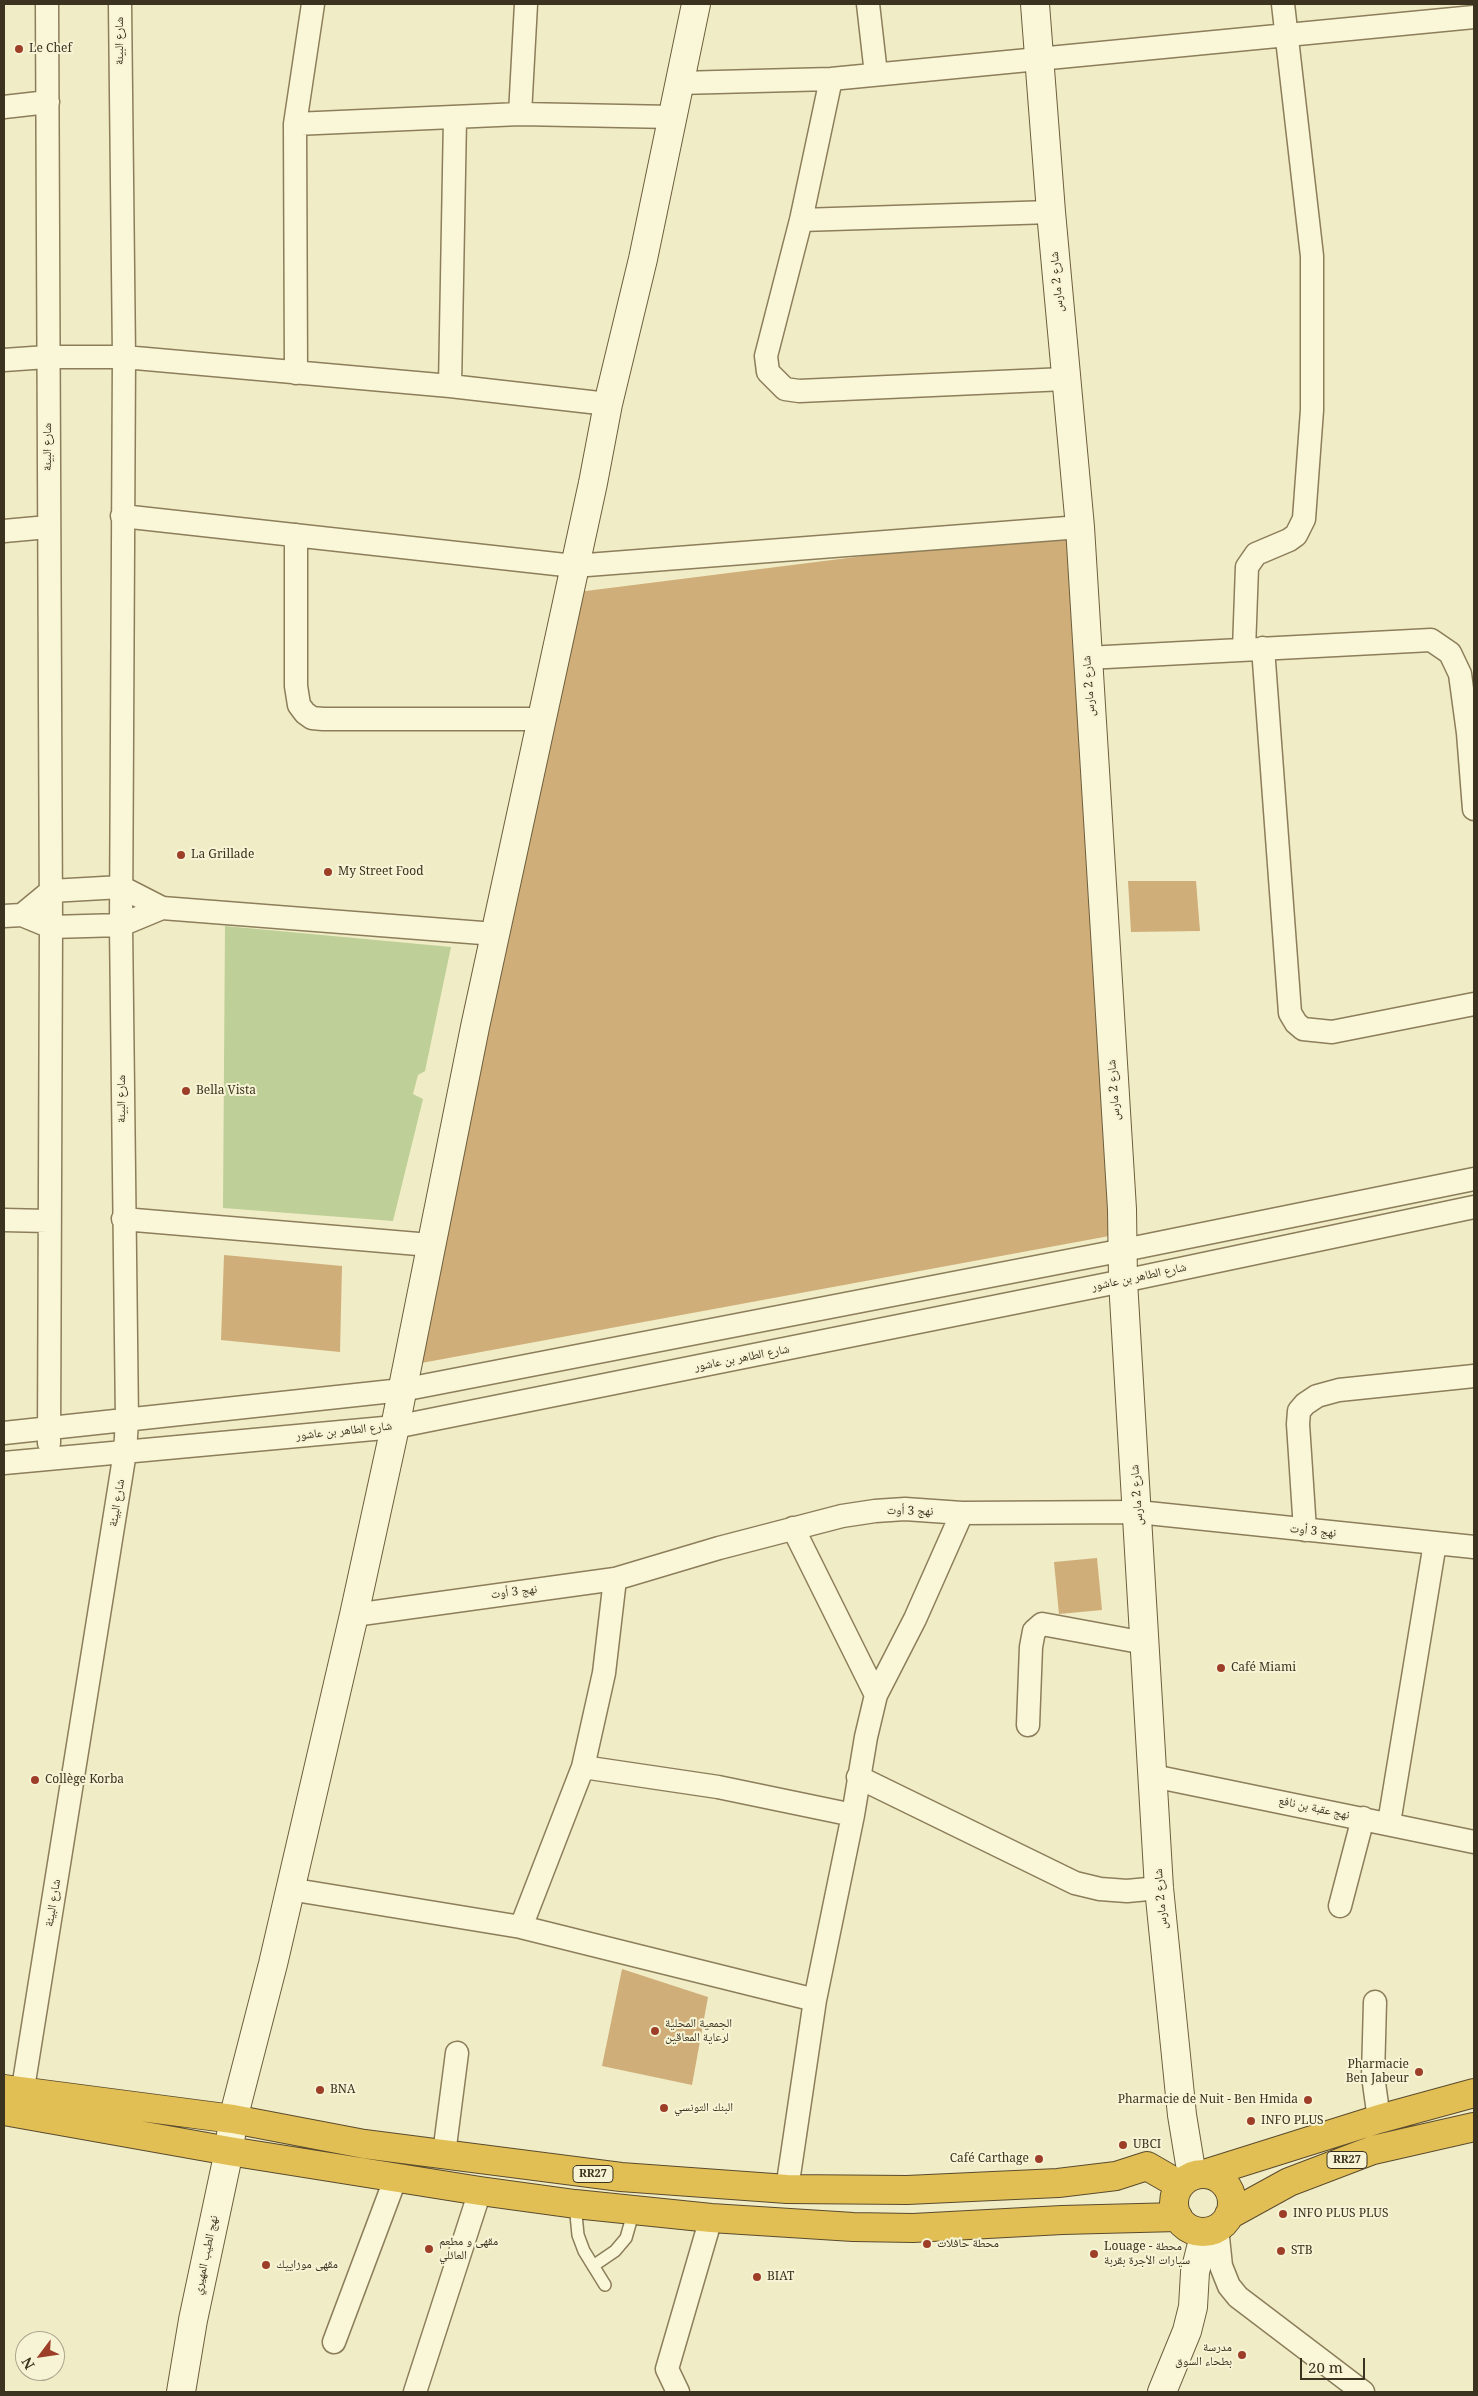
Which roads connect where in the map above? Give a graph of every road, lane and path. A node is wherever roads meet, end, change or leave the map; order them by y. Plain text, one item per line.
1 (47, 4) edge
2 (120, 4) edge
3 (313, 4) edge
4 (526, 4) edge
5 (696, 4) edge
6 (868, 4) edge
7 (1035, 4) edge
8 (1284, 4) edge
9 (1474, 18) edge
10 (1286, 35) junction
11 (1040, 59) junction
12 (876, 74) junction
13 (831, 79) junction
14 (679, 83) junction
15 (48, 102) junction
16 (4, 107) edge
17 (520, 114) junction
18 (672, 117) junction
19 (456, 118) junction
20 (295, 124) junction
21 (1051, 212) junction
22 (801, 220) junction
23 (47, 357) junction
24 (124, 357) junction
25 (4, 360) edge
26 (296, 373) junction
27 (1065, 380) junction
28 (450, 386) junction
29 (608, 404) junction
30 (122, 516) junction
31 (48, 527) junction
32 (1080, 527) junction
33 (4, 531) edge
34 (296, 535) junction
35 (574, 566) junction
36 (1254, 648) junction
37 (1087, 658) junction
38 (541, 719) junction
39 (1474, 809) edge
40 (121, 887) junction
41 (51, 891) junction
42 (162, 908) junction
43 (13, 916) edge
44 (121, 925) junction
45 (51, 926) junction
46 (495, 934) junction
47 (1474, 1004) edge
48 (1474, 1179) edge
49 (1474, 1207) edge
50 (123, 1219) junction
51 (4, 1220) edge
52 (48, 1221) junction
53 (430, 1245) junction
54 (1124, 1250) junction
55 (1123, 1281) junction
56 (1474, 1376) edge
57 (402, 1390) junction
58 (127, 1420) junction
59 (395, 1427) junction
60 (49, 1428) junction
61 (4, 1433) edge
62 (125, 1452) junction
63 (50, 1457) junction
64 (4, 1463) edge
65 (1138, 1512) junction
66 (962, 1513) junction
67 (793, 1528) junction
68 (1305, 1530) junction
69 (1435, 1543) junction
70 (1474, 1547) edge
71 (615, 1579) junction
72 (354, 1614) junction
73 (1145, 1643) junction
74 (876, 1695) junction
75 (1028, 1725) dead end
76 (583, 1767) junction
77 (1153, 1776) junction
78 (858, 1777) junction
79 (853, 1815) junction
80 (1363, 1818) junction
81 (1389, 1824) junction
82 (1474, 1842) edge
83 (1159, 1888) junction
84 (289, 1889) junction
85 (1340, 1906) dead end
86 (521, 1927) junction
87 (815, 2000) junction
88 (1375, 2002) dead end
89 (457, 2052) dead end
90 (1474, 2093) edge
91 (12, 2101) edge
92 (233, 2119) junction
93 (1379, 2119) junction
94 (1474, 2127) edge
95 (229, 2151) junction
96 (444, 2154) junction
97 (396, 2177) junction
98 (1192, 2178) junction
99 (787, 2189) junction
100 (480, 2191) junction
101 (575, 2204) junction
102 (634, 2210) junction
103 (711, 2218) junction
104 (1204, 2224) junction
105 (593, 2266) junction
106 (605, 2284) dead end
107 (334, 2342) dead end
108 (181, 2392) edge
109 (415, 2392) edge
110 (678, 2392) edge
111 (1162, 2392) edge
112 (1363, 2392) edge

1 - 15 street, شارع البيئة
2 - 24 street, شارع البيئة
3 - 20 street
4 - 17 street
5 - 14 street, نهج الطيب المهيري
6 - 12 street
7 - 11 street, شارع 2 مارس
8 - 10 street
9 - 10 street
10 - 11 street
10 - 36 street
11 - 12 street
11 - 21 street, شارع 2 مارس
12 - 13 street
13 - 14 street
13 - 22 street
14 - 18 street, نهج الطيب المهيري
15 - 16 street
15 - 23 street, شارع البيئة
17 - 18 street
17 - 19 street
18 - 29 street, نهج الطيب المهيري
19 - 20 street
19 - 28 street
20 - 26 street
21 - 22 street
21 - 27 street, شارع 2 مارس
22 - 27 street
23 - 24 street
23 - 25 street
23 - 31 street, شارع البيئة
24 - 26 street
24 - 30 street, شارع البيئة
26 - 28 street
27 - 32 street, شارع 2 مارس
28 - 29 street
29 - 35 street, نهج الطيب المهيري
30 - 34 street
30 - 40 street, شارع البيئة
31 - 33 street
31 - 41 street, شارع البيئة
32 - 35 street
32 - 37 street, شارع 2 مارس
34 - 35 street
34 - 38 street
35 - 38 street, نهج الطيب المهيري
36 - 37 street
36 - 39 street
36 - 47 street
37 - 54 street, شارع 2 مارس
38 - 46 street, نهج الطيب المهيري
40 - 41 street
40 - 42 street
40 - 44 street, شارع البيئة
41 - 43 street
41 - 45 street, شارع البيئة
42 - 44 street
42 - 46 street
43 - 45 street
44 - 45 street
44 - 50 street, شارع البيئة
45 - 52 street, شارع البيئة
46 - 53 street, نهج الطيب المهيري
48 - 54 street
49 - 55 street, شارع الطاهر بن عاشور
50 - 53 street
50 - 58 street, شارع البيئة
51 - 52 street
52 - 60 street, شارع البيئة
53 - 57 street, نهج الطيب المهيري
54 - 55 street, شارع 2 مارس
54 - 57 street
55 - 59 street, شارع الطاهر بن عاشور
55 - 65 street, شارع 2 مارس
56 - 68 street
57 - 58 street
57 - 59 street, نهج الطيب المهيري
58 - 60 street
58 - 62 street, شارع البيئة
59 - 62 street, شارع الطاهر بن عاشور
59 - 72 street, نهج الطيب المهيري
60 - 61 street
60 - 63 street, شارع البيئة
62 - 63 street, شارع الطاهر بن عاشور
62 - 91 street, شارع البيئة
63 - 64 street, شارع الطاهر بن عاشور
65 - 66 street, نهج 3 أوت
65 - 68 street, نهج 3 أوت
65 - 73 street, شارع 2 مارس
66 - 67 street, نهج 3 أوت
66 - 74 street
67 - 71 street, نهج 3 أوت
67 - 74 street
68 - 69 street, نهج 3 أوت
69 - 70 street, نهج 3 أوت
69 - 81 street
71 - 72 street, نهج 3 أوت
71 - 76 street
72 - 84 street, نهج الطيب المهيري
73 - 75 street
73 - 77 street, شارع 2 مارس
74 - 78 street
76 - 79 street
76 - 86 street
77 - 80 street, نهج عقبة بن نافع
77 - 83 street, شارع 2 مارس
78 - 79 street
78 - 83 street
79 - 87 street
80 - 81 street, نهج عقبة بن نافع
80 - 85 street
81 - 82 street, نهج عقبة بن نافع
83 - 98 street, شارع 2 مارس
84 - 86 street
84 - 92 street, نهج الطيب المهيري
86 - 87 street
87 - 99 street
88 - 93 street
89 - 96 street
90 - 93 highway, RR27
91 - 92 highway, RR27
91 - 95 highway, RR27
92 - 95 street, نهج الطيب المهيري
92 - 96 highway, RR27
93 - 98 highway, RR27
94 - 104 highway, RR27
95 - 97 highway, RR27
95 - 108 street, نهج الطيب المهيري
96 - 99 highway, RR27
97 - 100 highway, RR27
97 - 107 street
98 - 99 highway, RR27
98 - 104 highway
98 - 104 highway, RR27
100 - 101 highway, RR27
100 - 109 street
101 - 102 highway, RR27
101 - 105 lane
102 - 103 highway, RR27
102 - 105 lane
103 - 104 highway, RR27
103 - 110 street
104 - 111 street
104 - 112 street
105 - 106 lane

